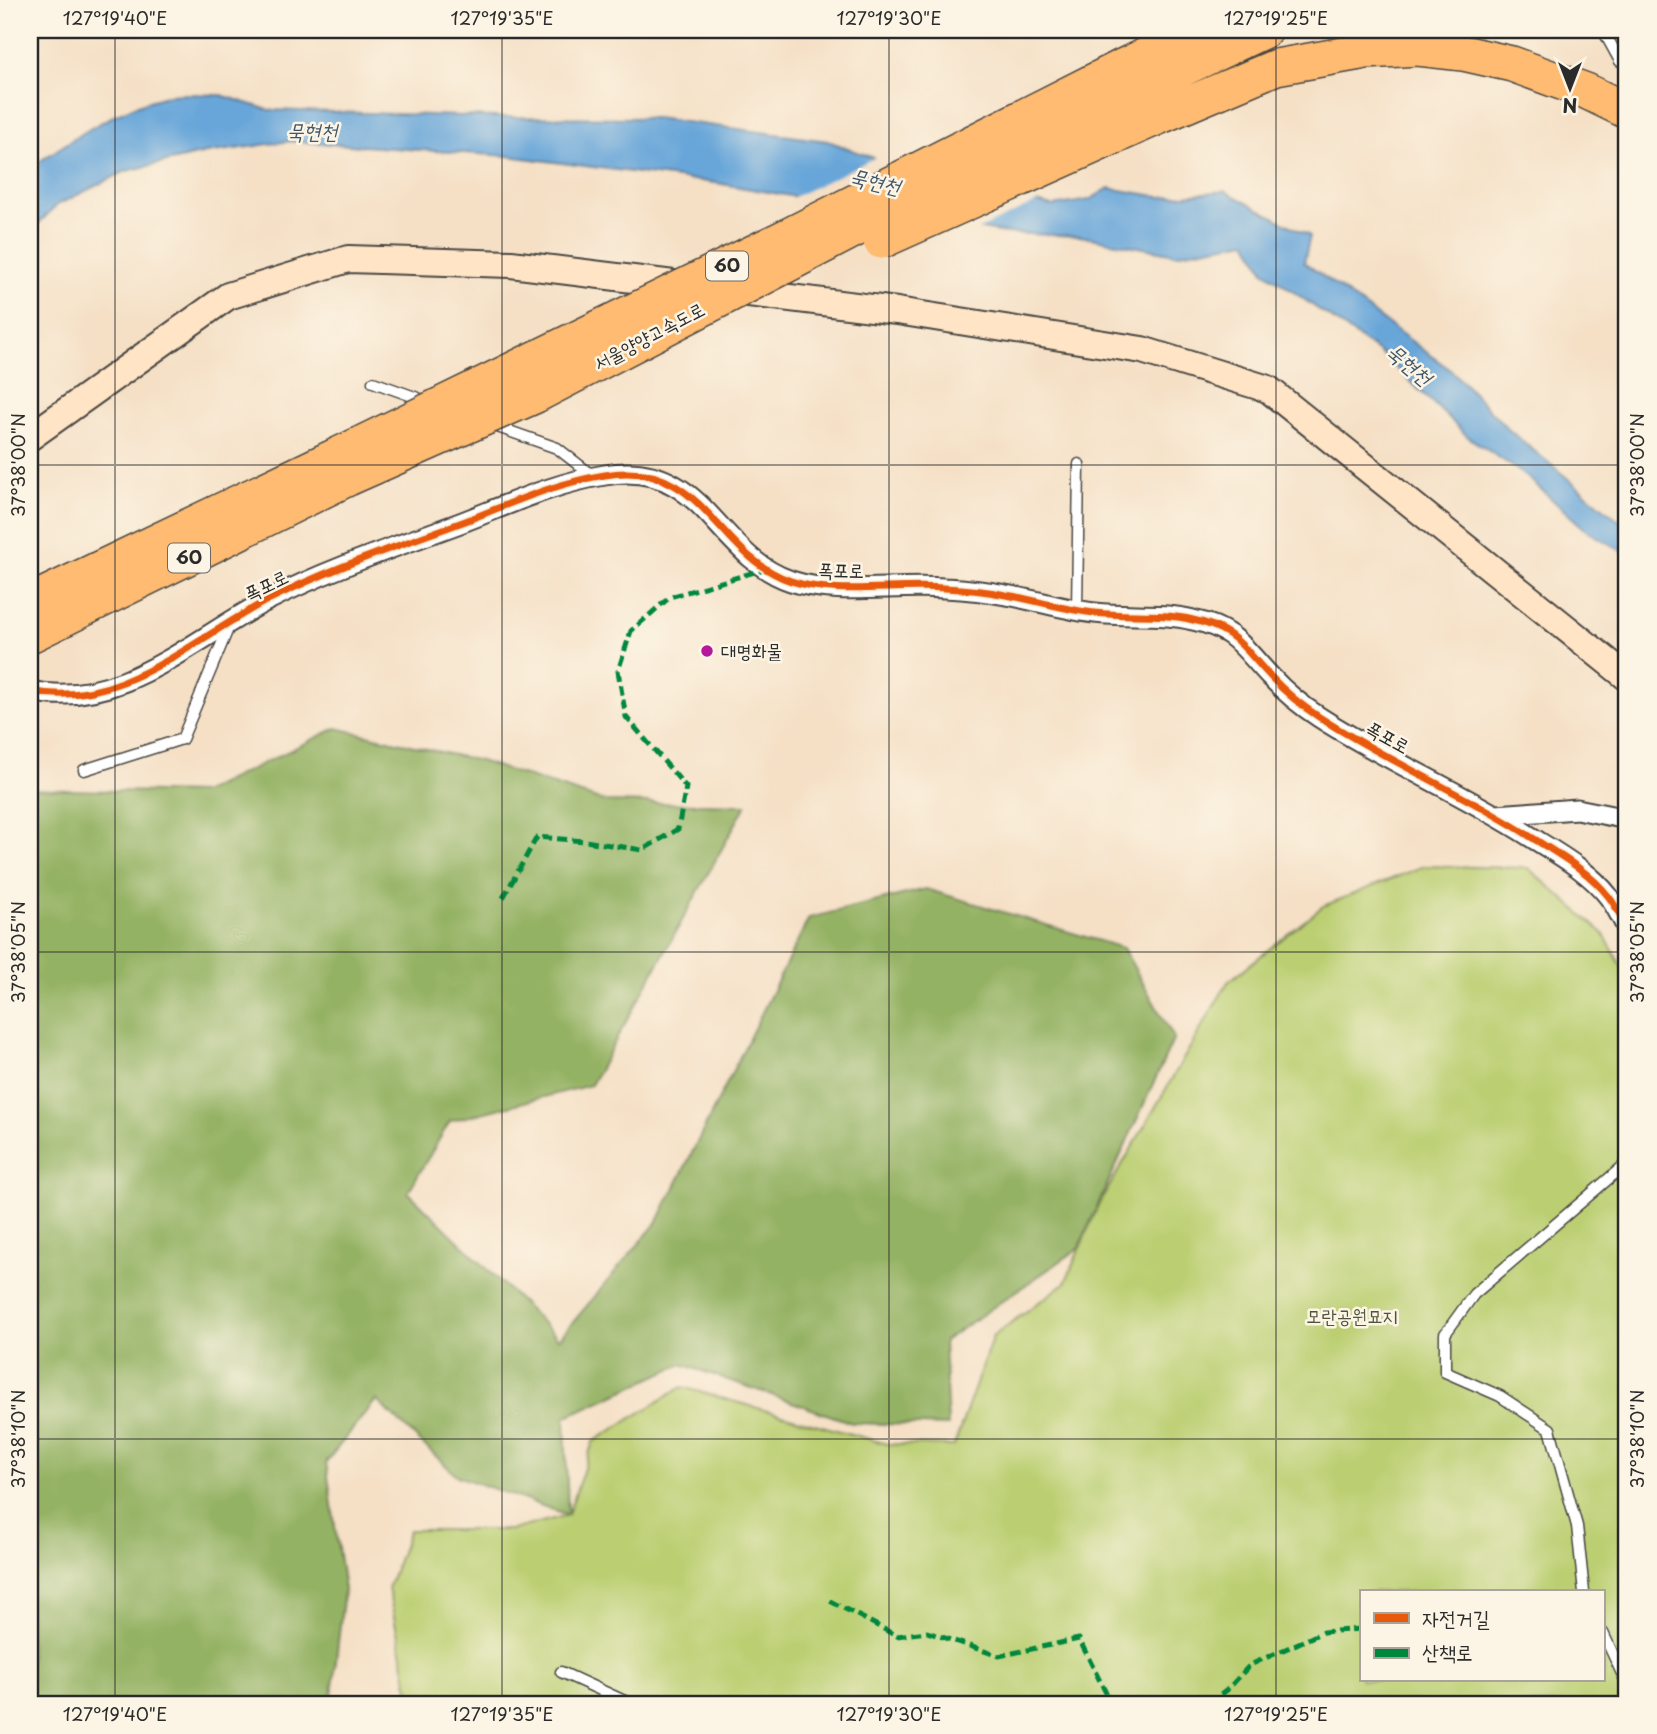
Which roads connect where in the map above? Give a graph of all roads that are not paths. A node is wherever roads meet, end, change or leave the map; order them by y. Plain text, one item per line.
1 (1153, 30) edge
2 (1199, 30) edge
3 (1265, 30) edge
4 (1603, 30) edge
5 (1620, 61) dead end
6 (1123, 70) junction
7 (1627, 111) edge
8 (373, 382) dead end
9 (536, 395) junction
10 (452, 410) dead end
11 (465, 415) dead end
12 (30, 437) edge
13 (1079, 464) dead end
14 (339, 469) junction
15 (594, 477) junction
16 (30, 602) edge
17 (1077, 611) junction
18 (232, 620) junction
19 (30, 635) edge
20 (1627, 677) edge
21 (30, 691) edge
22 (84, 770) dead end
23 (1496, 815) junction
24 (1627, 819) edge
25 (1627, 928) edge
26 (1627, 1164) edge
27 (1584, 1590) edge
28 (1604, 1635) edge
29 (561, 1672) dead end
30 (1627, 1685) edge
31 (631, 1704) edge

1 - 6 highway
2 - 6 highway, 서울양양고속도로 / 60
3 - 6 highway, 서울양양고속도로 / 60
4 - 5 lane
6 - 9 highway, 서울양양고속도로 / 60, bridge
6 - 14 highway, 서울양양고속도로 / 60, bridge
7 - 9 highway, bridge
8 - 10 lane
9 - 14 highway, 서울양양고속도로 / 60, bridge
11 - 15 lane
12 - 20 main road
13 - 17 lane
14 - 16 highway, 서울양양고속도로 / 60
14 - 19 highway, 서울양양고속도로 / 60
15 - 17 street, 폭포로
15 - 18 street, 폭포로
17 - 23 street, 폭포로
18 - 21 street, 폭포로
18 - 22 lane
23 - 24 street
23 - 25 street, 폭포로
26 - 27 lane
28 - 30 lane
29 - 31 lane

